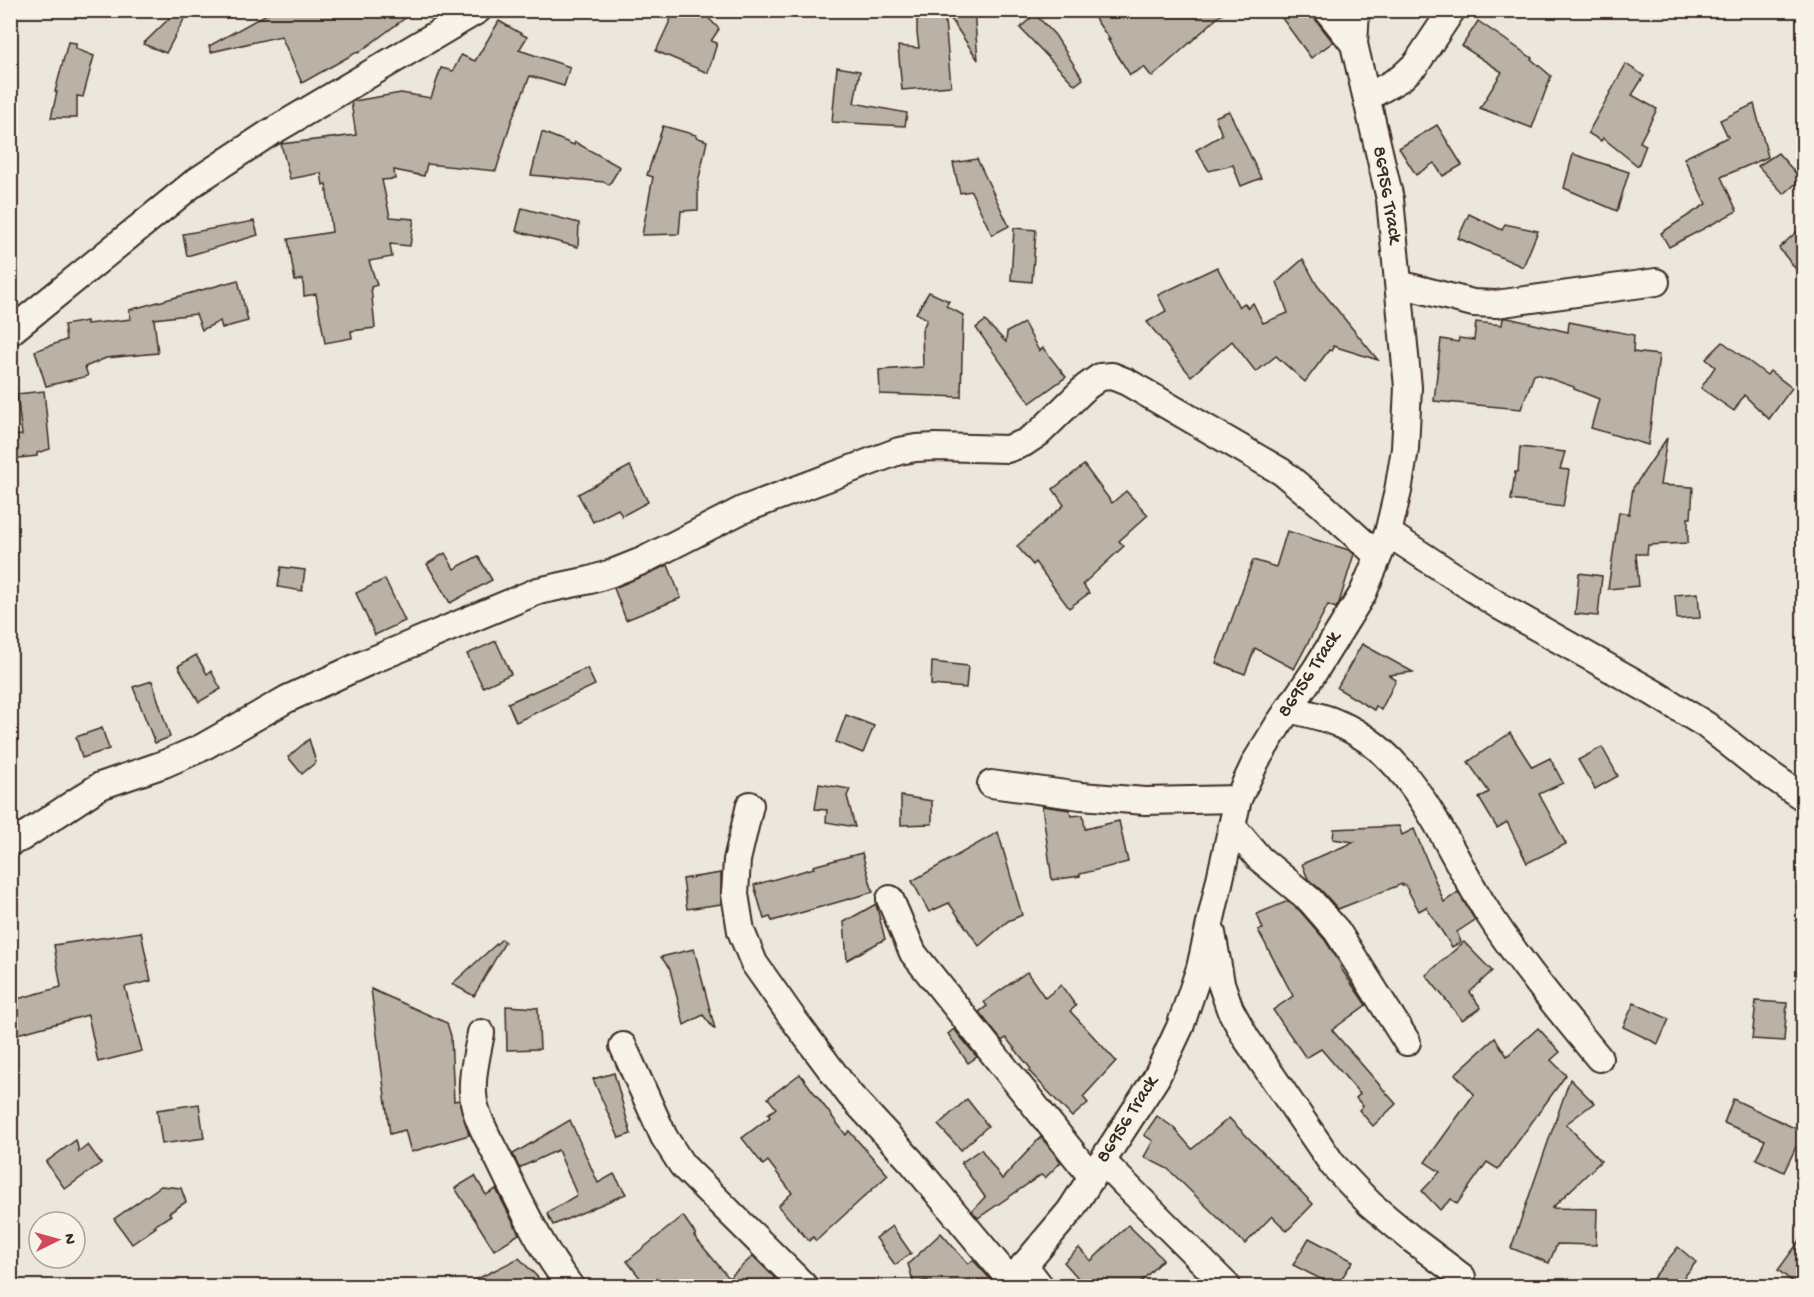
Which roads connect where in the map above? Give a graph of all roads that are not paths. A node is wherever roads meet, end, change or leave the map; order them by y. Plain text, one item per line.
1 (478, 10) edge
2 (1328, 10) edge
3 (1356, 10) edge
4 (1452, 10) edge
5 (1354, 44) junction
6 (1368, 97) junction
7 (1656, 282) dead end
8 (1400, 284) junction
9 (10, 332) edge
10 (1383, 544) junction
11 (1288, 709) junction
12 (991, 784) dead end
13 (1803, 798) edge
14 (1238, 799) junction
15 (750, 805) dead end
16 (1232, 826) junction
17 (10, 842) edge
18 (890, 899) dead end
19 (1210, 927) junction
20 (482, 1033) dead end
21 (1407, 1042) dead end
22 (623, 1046) dead end
23 (1599, 1058) dead end
24 (1097, 1169) junction
25 (1462, 1276) dead end
26 (1014, 1278) edge
27 (570, 1287) edge
28 (804, 1287) edge
29 (1040, 1287) edge
30 (1227, 1287) edge

1 - 9 street
2 - 5 street
3 - 5 street, 86956 Track
4 - 6 street
5 - 6 street, 86956 Track
6 - 8 street, 86956 Track
7 - 8 street
8 - 10 street, 86956 Track
10 - 11 street, 86956 Track
10 - 13 street
10 - 17 street
11 - 14 street, 86956 Track
11 - 23 street
12 - 14 street
14 - 16 street, 86956 Track
15 - 26 street
16 - 19 street, 86956 Track
16 - 21 street
18 - 24 street
19 - 24 street, 86956 Track
19 - 25 street
20 - 27 street
22 - 28 street
24 - 26 street, 86956 Track
24 - 30 street
26 - 29 street

